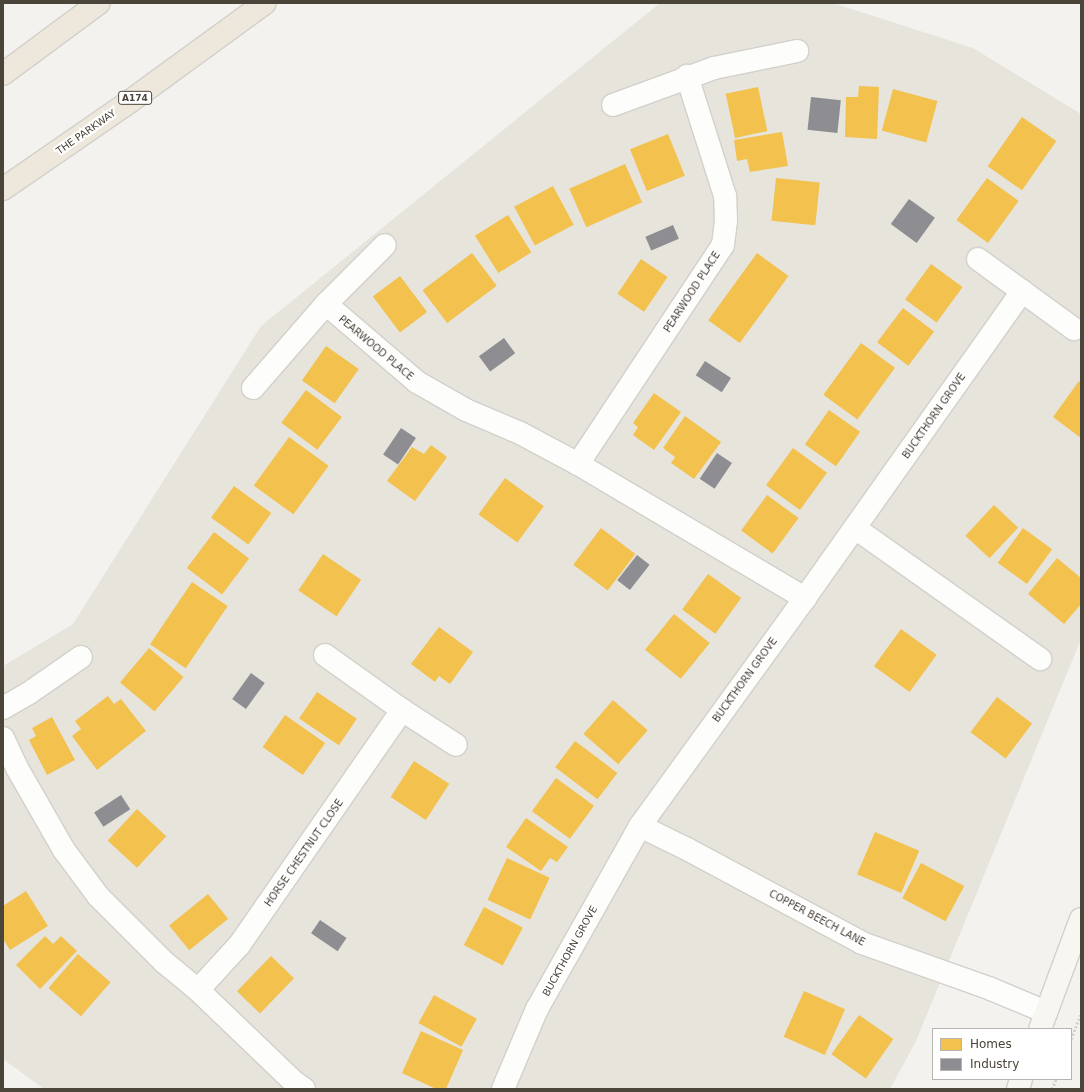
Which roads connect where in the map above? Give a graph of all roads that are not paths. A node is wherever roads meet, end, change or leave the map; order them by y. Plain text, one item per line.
1 (99, 3) edge
2 (265, 3) edge
3 (797, 51) dead end
4 (3, 74) edge
5 (687, 76) junction
6 (613, 105) dead end
7 (3, 189) edge
8 (385, 245) dead end
9 (978, 259) dead end
10 (1022, 291) junction
11 (326, 304) junction
12 (1074, 329) dead end
13 (253, 388) dead end
14 (578, 464) junction
15 (855, 528) junction
16 (805, 598) junction
17 (325, 655) dead end
18 (81, 657) dead end
19 (1040, 659) dead end
20 (3, 708) edge
21 (402, 710) junction
22 (3, 738) edge
23 (456, 745) dead end
24 (640, 826) junction
25 (1081, 919) edge
26 (198, 990) junction
27 (1043, 1020) edge
28 (304, 1089) edge
29 (503, 1089) edge

1 - 4 highway
2 - 7 highway, THE PARKWAY / A174
3 - 5 street
5 - 6 street
5 - 14 street, PEARWOOD PLACE
8 - 11 street
9 - 10 street
10 - 12 street
10 - 15 street, BUCKTHORN GROVE
11 - 13 street
11 - 14 street, PEARWOOD PLACE
14 - 16 street, PEARWOOD PLACE
15 - 16 street, BUCKTHORN GROVE
15 - 19 street
16 - 24 street, BUCKTHORN GROVE
17 - 21 street
18 - 20 street
21 - 23 street
21 - 26 street, HORSE CHESTNUT CLOSE
22 - 26 street
24 - 27 street, COPPER BEECH LANE
24 - 29 street, BUCKTHORN GROVE
25 - 27 main road
26 - 28 street

